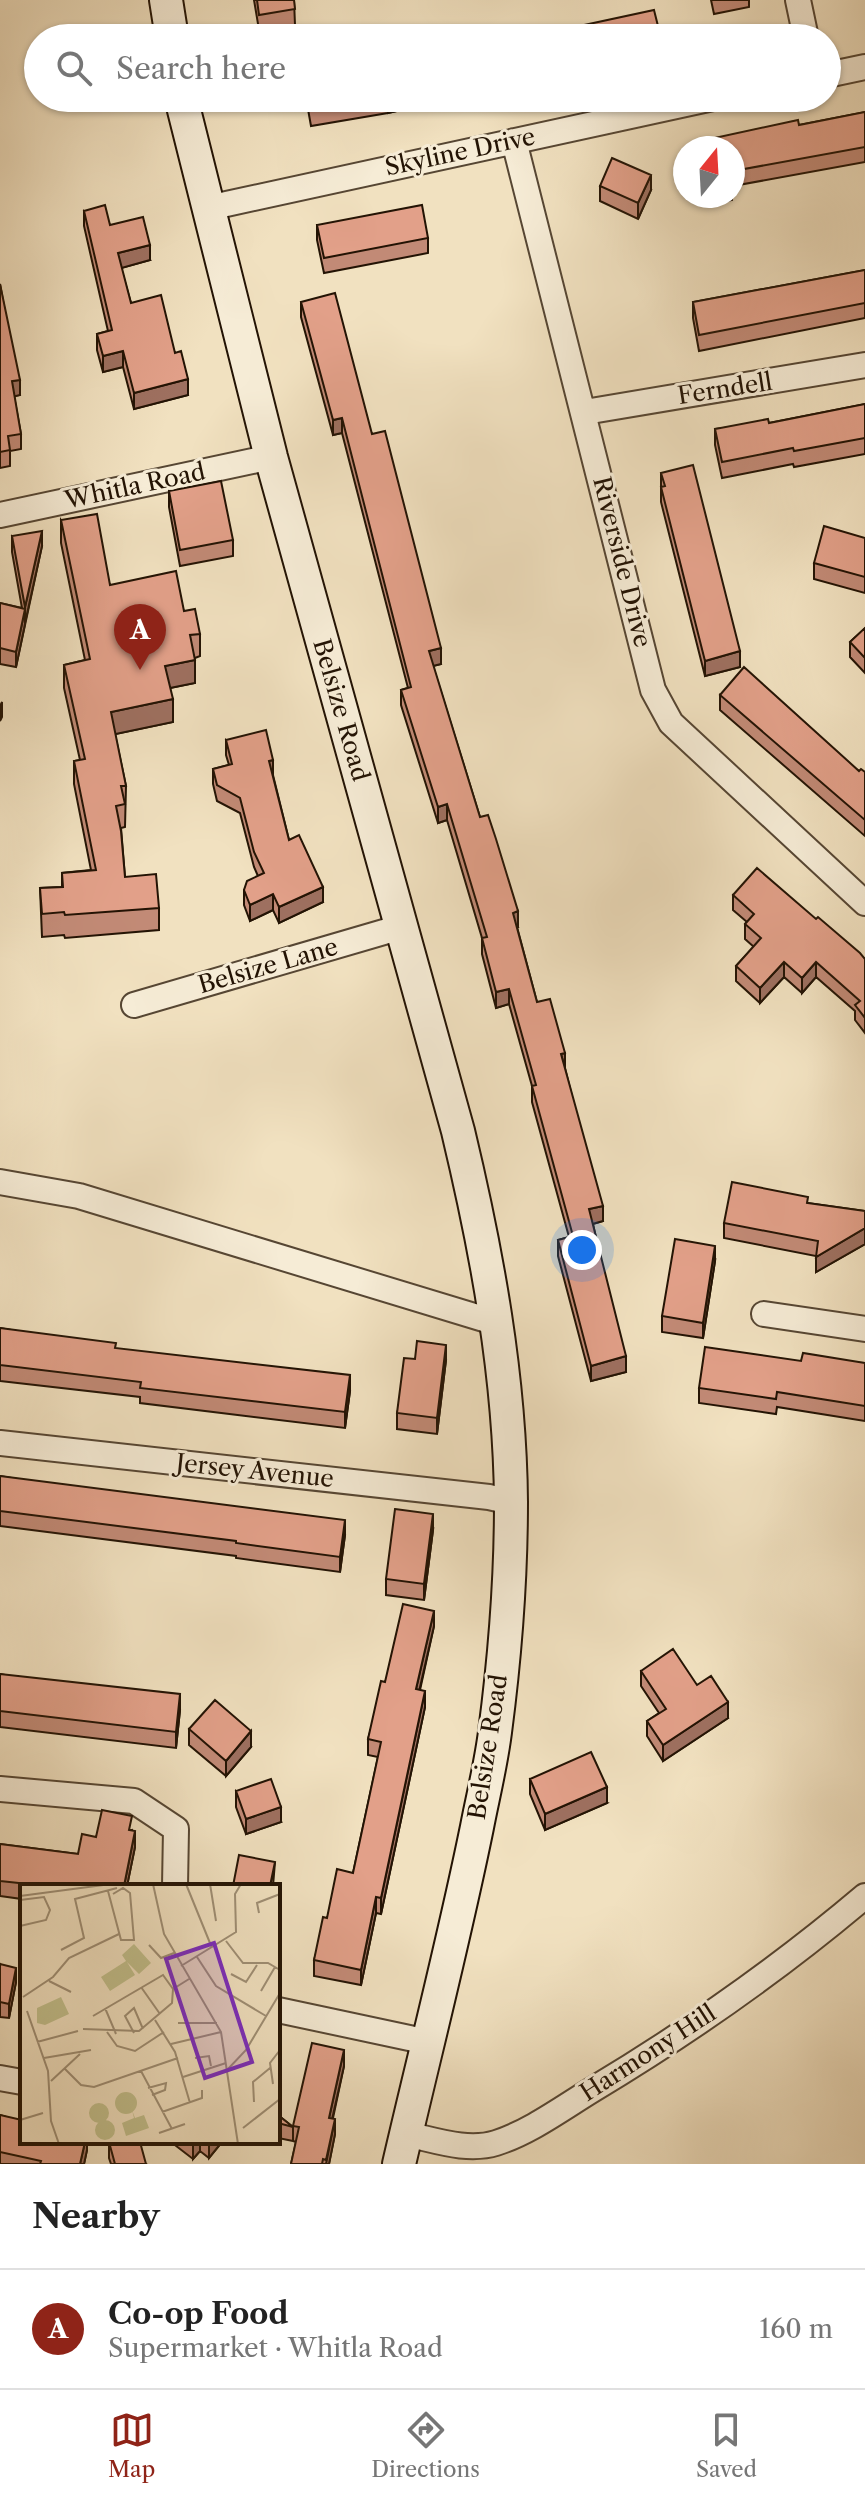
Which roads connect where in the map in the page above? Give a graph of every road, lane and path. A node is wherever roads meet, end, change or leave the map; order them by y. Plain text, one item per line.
1 (166, 0) edge
2 (798, 0) edge
3 (170, 24) edge
4 (803, 24) edge
5 (865, 67) edge
6 (841, 72) edge
7 (184, 112) edge
8 (648, 112) edge
9 (514, 141) junction
10 (208, 208) junction
11 (865, 365) edge
12 (585, 412) junction
13 (271, 457) junction
14 (0, 515) edge
15 (865, 903) edge
16 (401, 927) junction
17 (134, 1005) dead end
18 (0, 1182) edge
19 (764, 1314) dead end
20 (497, 1323) junction
21 (865, 1329) edge
22 (0, 1443) edge
23 (511, 1502) junction
24 (0, 1789) edge
25 (175, 1884) edge
26 (865, 1896) edge
27 (280, 2010) edge
28 (428, 2042) junction
29 (0, 2078) edge
30 (20, 2082) edge
31 (402, 2149) edge

1 - 3 street
2 - 4 street
5 - 6 street
7 - 10 street, Belsize Road
8 - 9 street, Skyline Drive
9 - 10 street, Skyline Drive
9 - 12 street, Riverside Drive
10 - 13 street, Belsize Road
11 - 12 street, Ferndell
12 - 15 street, Riverside Drive
13 - 14 street, Whitla Road
13 - 16 street, Belsize Road
16 - 17 street, Belsize Lane
16 - 20 street, Belsize Road
18 - 20 street
19 - 21 street
20 - 23 street, Belsize Road
22 - 23 street, Jersey Avenue
23 - 28 street, Belsize Road
24 - 25 street
26 - 31 street, Harmony Hill
27 - 28 street
28 - 31 street, Belsize Road
29 - 30 street

